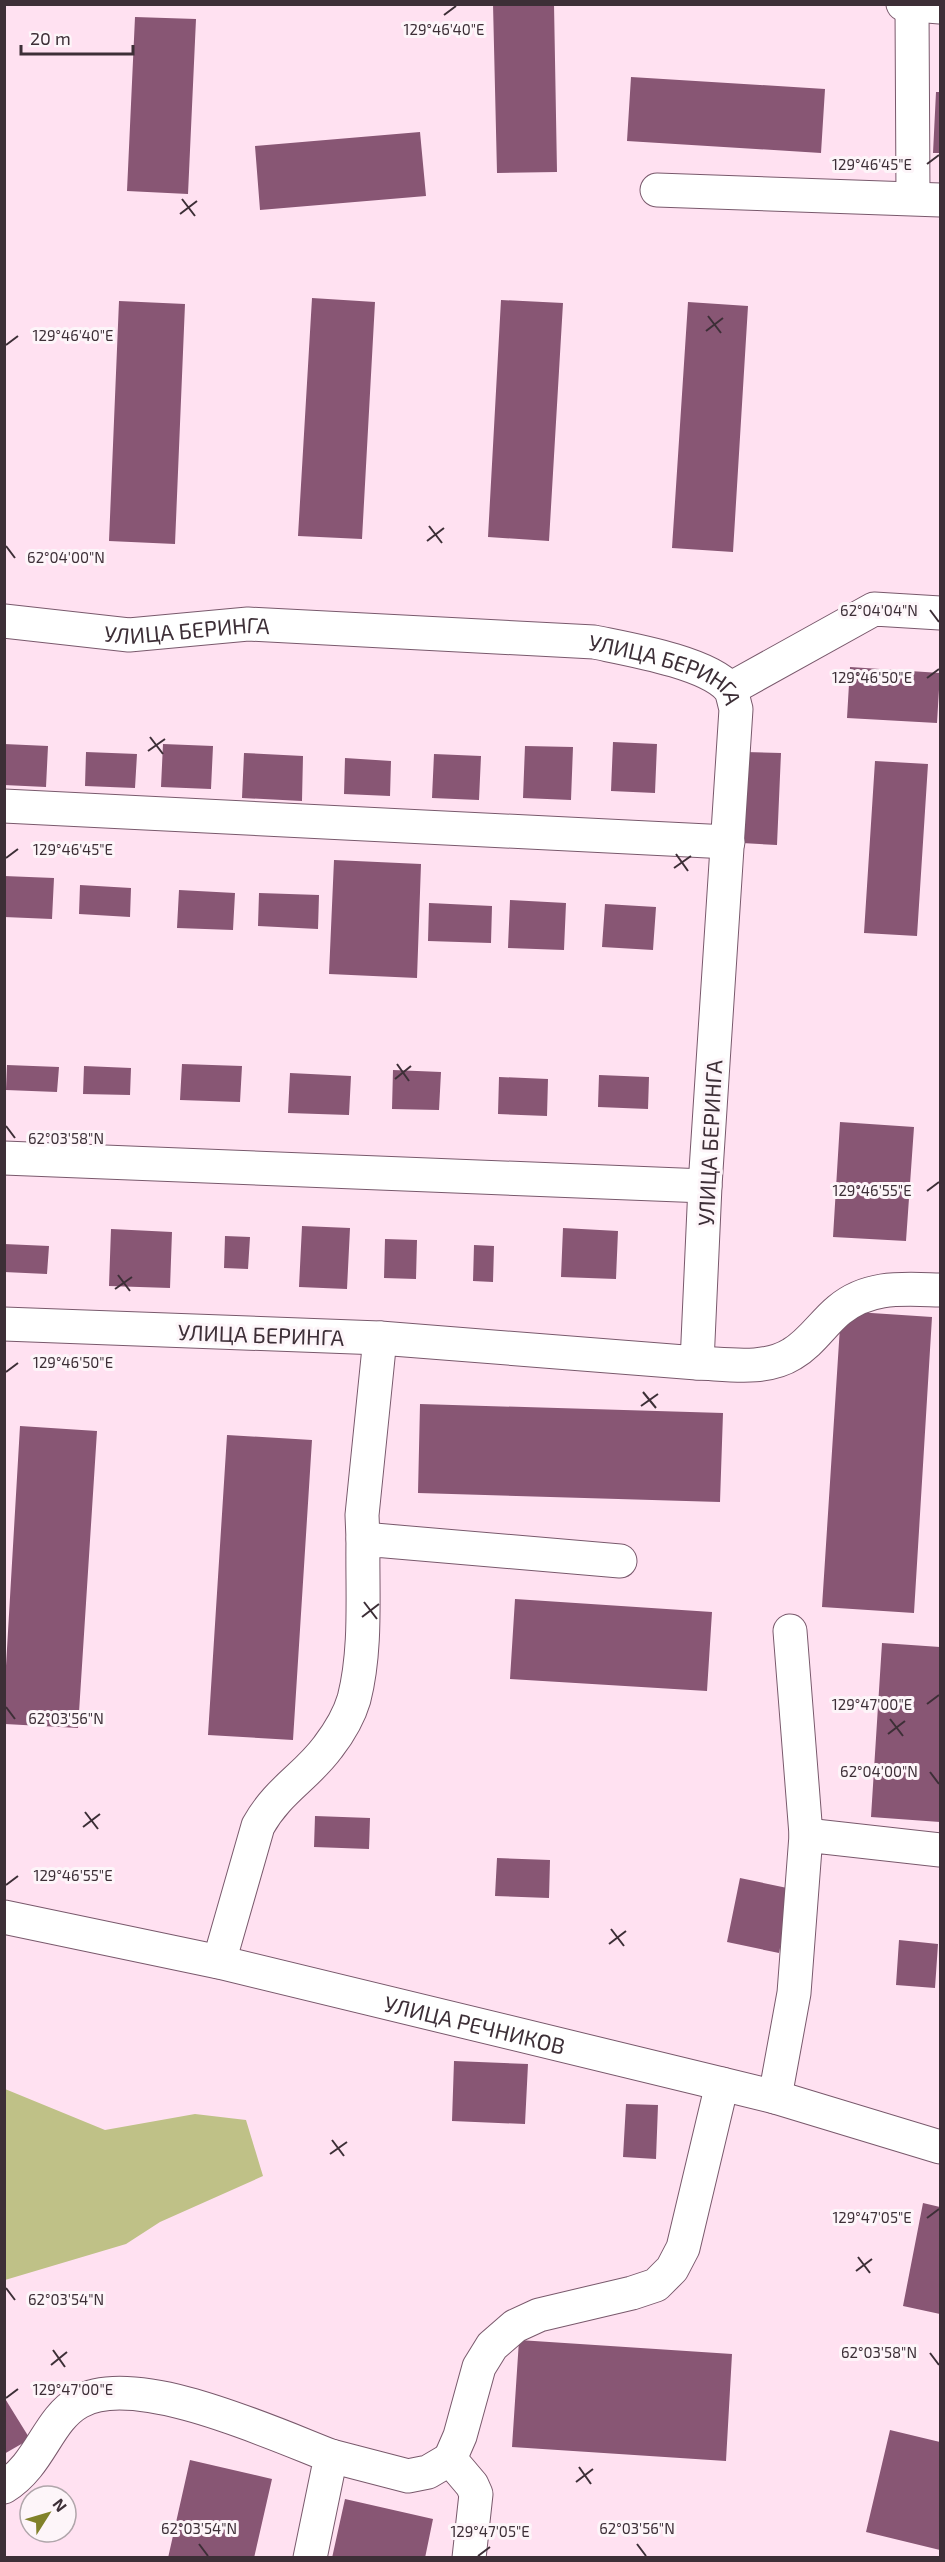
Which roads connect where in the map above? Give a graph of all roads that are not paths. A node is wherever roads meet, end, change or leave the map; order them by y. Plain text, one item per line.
1 (918, 6) edge
2 (657, 190) dead end
3 (927, 199) edge
4 (940, 613) edge
5 (4, 621) edge
6 (730, 689) junction
7 (4, 806) edge
8 (728, 842) junction
9 (4, 1158) edge
10 (705, 1186) junction
11 (940, 1290) edge
12 (4, 1324) edge
13 (380, 1338) junction
14 (697, 1363) junction
15 (363, 1539) junction
16 (620, 1561) dead end
17 (790, 1631) dead end
18 (806, 1835) junction
19 (940, 1850) edge
20 (4, 1917) edge
21 (219, 1962) junction
22 (722, 2084) junction
23 (775, 2097) junction
24 (940, 2147) edge
25 (331, 2456) junction
26 (450, 2459) junction
27 (4, 2487) edge
28 (310, 2558) edge
29 (469, 2558) edge

1 - 3 street
2 - 3 street
4 - 6 street
5 - 6 street, УЛИЦА БЕРИНГА
6 - 8 street, УЛИЦА БЕРИНГА
7 - 8 street
8 - 10 street, УЛИЦА БЕРИНГА
9 - 10 street
10 - 14 street, УЛИЦА БЕРИНГА
11 - 14 street, УЛИЦА БЕРИНГА
12 - 13 street, УЛИЦА БЕРИНГА
13 - 14 street, УЛИЦА БЕРИНГА
13 - 15 street
15 - 16 street
15 - 21 street
17 - 18 street
18 - 19 street
18 - 23 street
20 - 21 street, УЛИЦА РЕЧНИКОВ
21 - 22 street, УЛИЦА РЕЧНИКОВ
22 - 23 street, УЛИЦА РЕЧНИКОВ
22 - 26 street
23 - 24 street, УЛИЦА РЕЧНИКОВ
25 - 26 street
25 - 27 street
25 - 28 street
26 - 29 street

